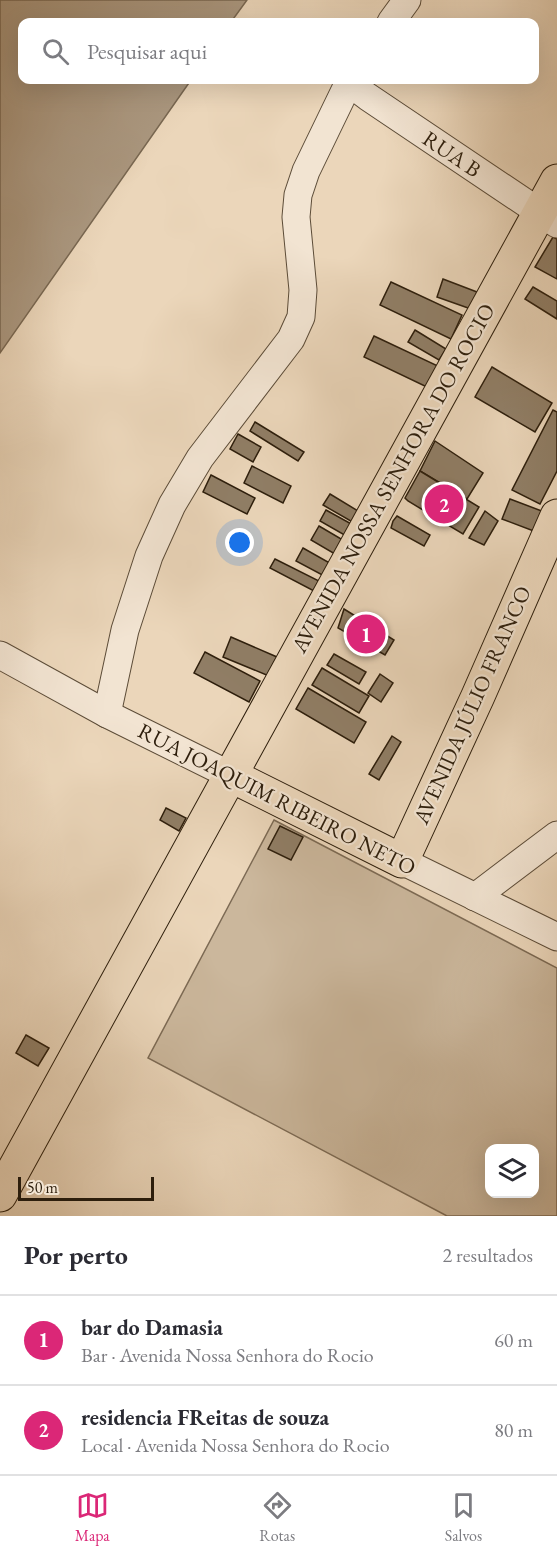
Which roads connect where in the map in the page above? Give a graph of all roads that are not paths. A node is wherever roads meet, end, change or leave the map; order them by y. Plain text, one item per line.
1 (407, 0) edge
2 (394, 18) edge
3 (348, 84) edge
4 (353, 84) edge
5 (557, 181) edge
6 (548, 218) edge
7 (557, 516) edge
8 (0, 655) edge
9 (107, 714) junction
10 (230, 775) junction
11 (557, 835) edge
12 (402, 861) junction
13 (475, 897) junction
14 (557, 937) edge
15 (0, 1195) edge

1 - 2 street
3 - 9 street
4 - 6 street, RUA B
5 - 6 main road, AVENIDA NOSSA SENHORA DO ROCIO
6 - 10 main road, AVENIDA NOSSA SENHORA DO ROCIO
7 - 12 main road, AVENIDA JÚLIO FRANCO
8 - 9 street, RUA JOAQUIM RIBEIRO NETO
9 - 10 street, RUA JOAQUIM RIBEIRO NETO
10 - 12 main road, RUA JOAQUIM RIBEIRO NETO
10 - 15 main road, AVENIDA NOSSA SENHORA DO ROCIO
11 - 13 street
12 - 13 street, RUA JOAQUIM RIBEIRO NETO
13 - 14 street, RUA JOAQUIM RIBEIRO NETO

